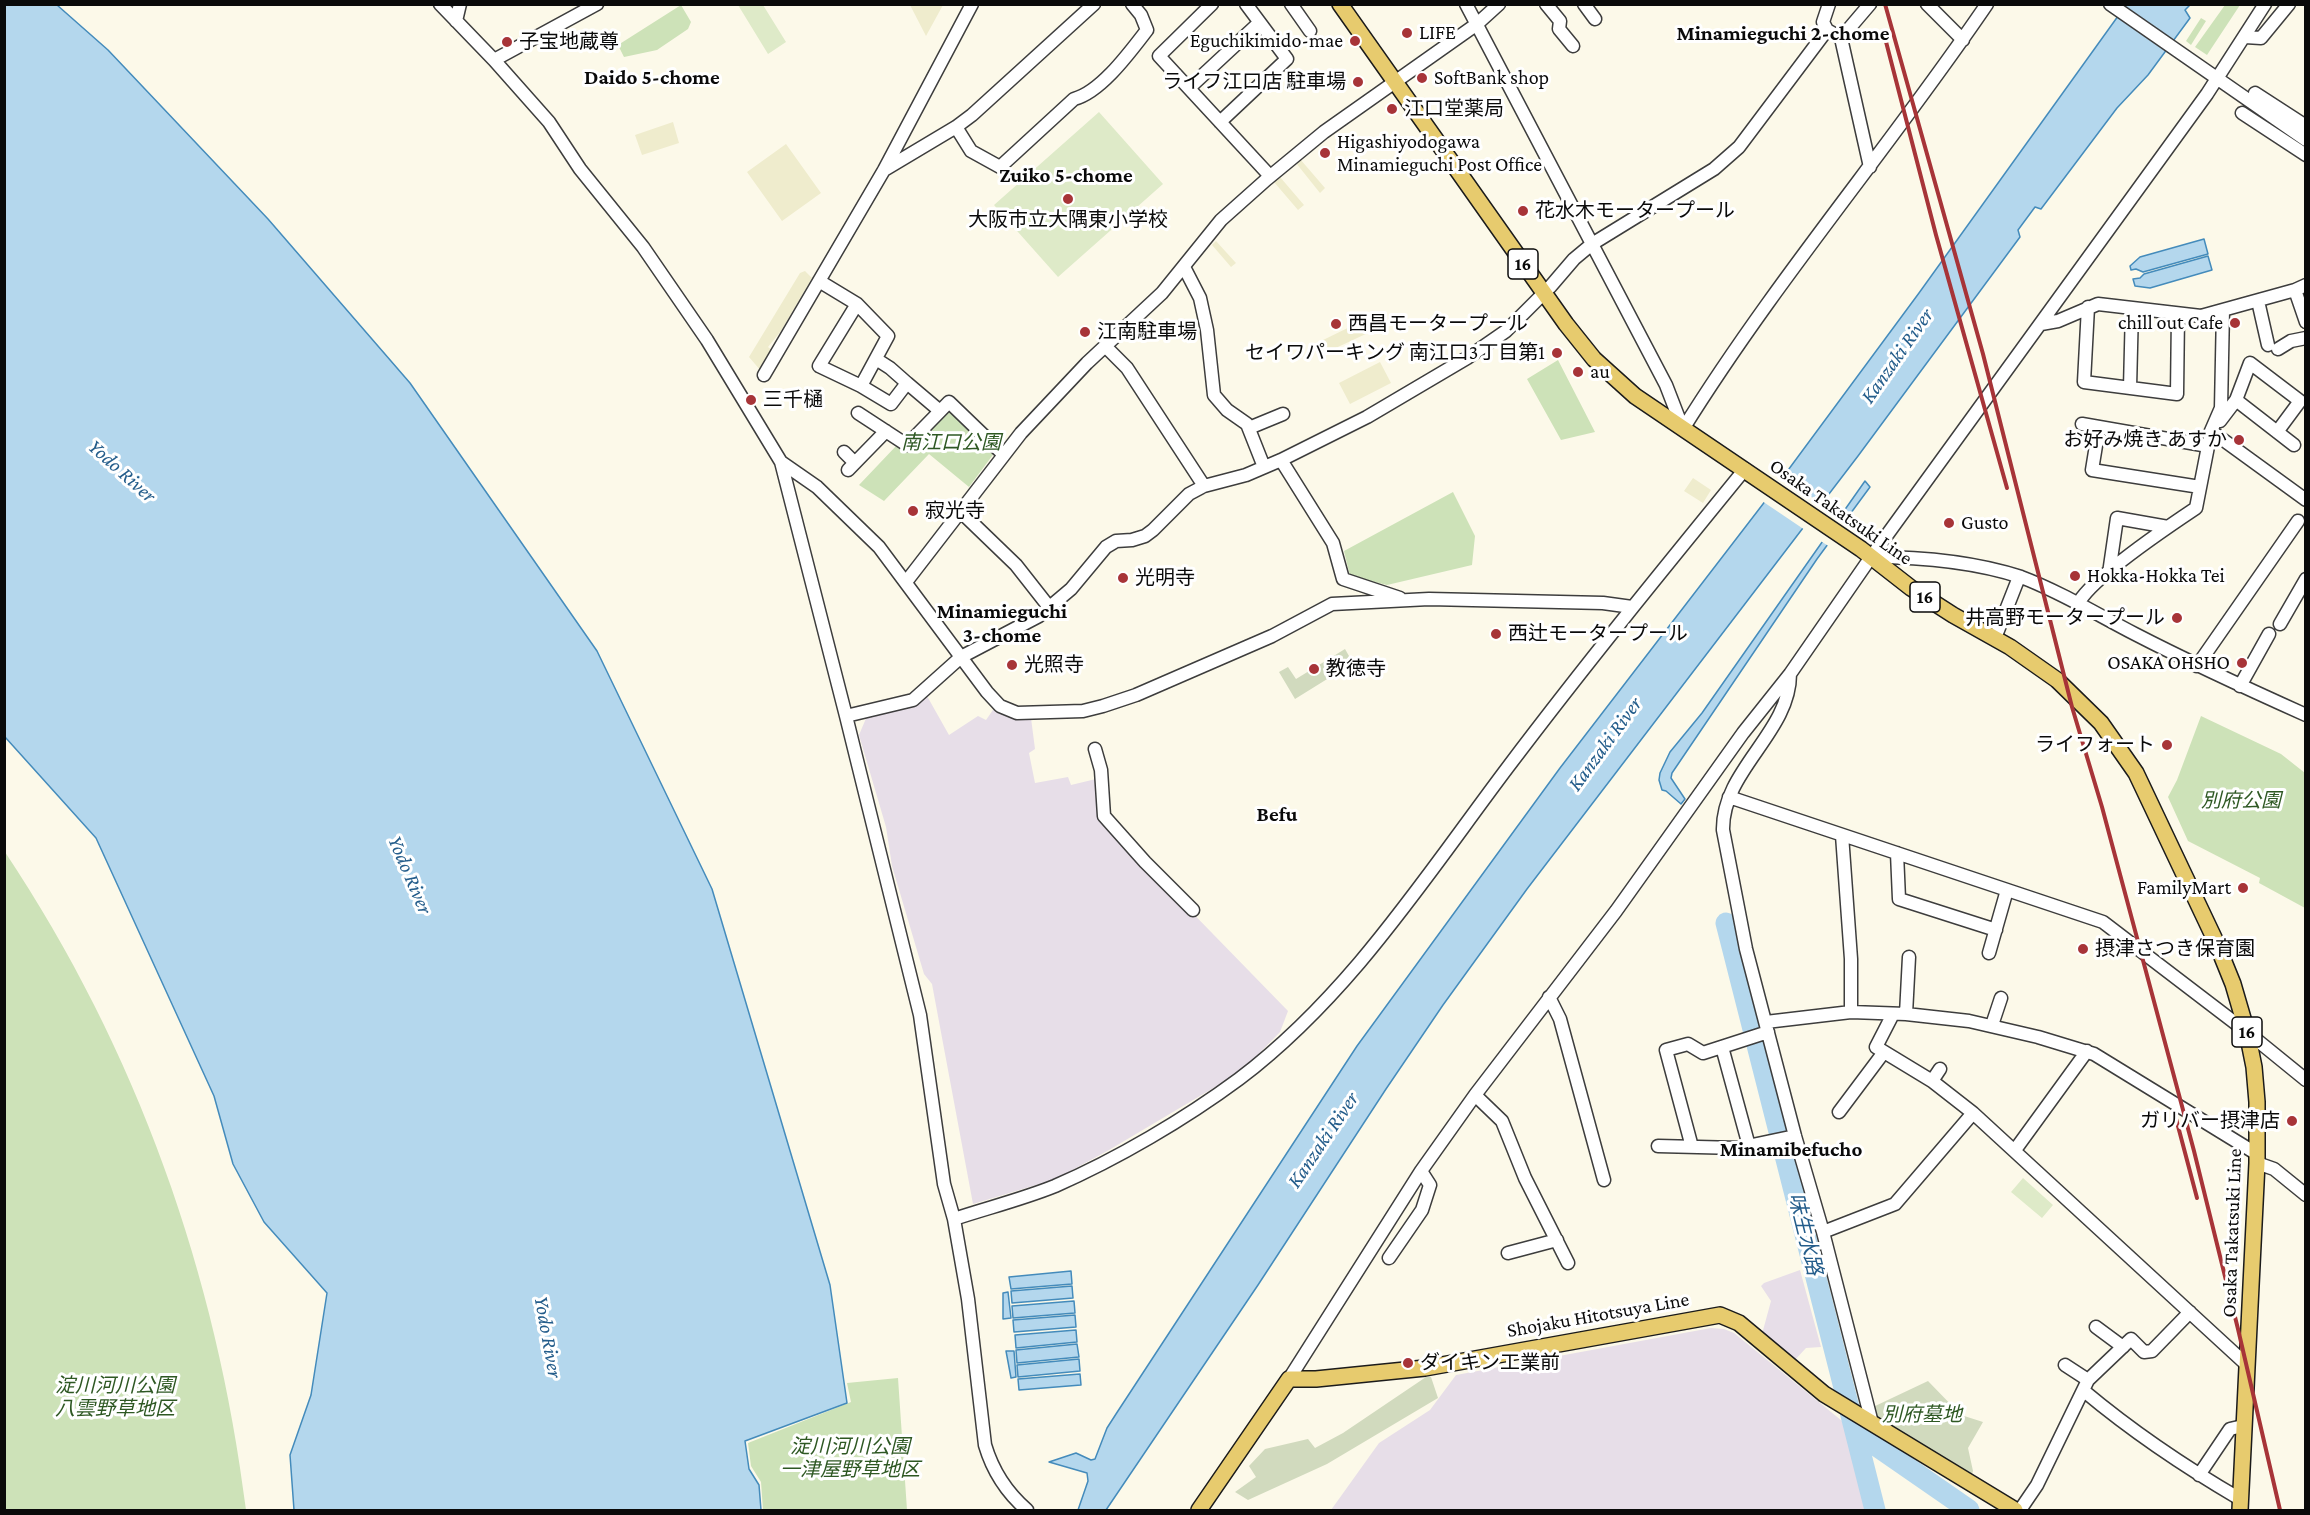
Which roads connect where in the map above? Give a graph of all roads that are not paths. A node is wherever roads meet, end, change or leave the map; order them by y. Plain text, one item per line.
1 (440, 4) edge
2 (460, 4) edge
3 (597, 4) edge
4 (972, 4) edge
5 (1094, 4) edge
6 (1132, 4) edge
7 (1212, 4) edge
8 (1246, 4) edge
9 (1291, 4) edge
10 (1340, 4) edge
11 (1466, 4) edge
12 (1499, 4) edge
13 (1546, 4) edge
14 (1829, 4) edge
15 (1870, 4) edge
16 (1927, 4) edge
17 (1987, 4) edge
18 (2110, 4) edge
19 (2265, 4) edge
20 (2289, 4) edge
21 (456, 21) junction
22 (1259, 22) junction
23 (1477, 24) junction
24 (1827, 30) junction
25 (1310, 31) dead end
26 (2245, 37) junction
27 (1841, 38) junction
28 (1963, 40) junction
29 (1573, 46) dead end
30 (494, 60) junction
31 (2212, 75) junction
32 (1392, 82) junction
33 (1189, 88) junction
34 (2255, 93) dead end
35 (2242, 112) dead end
36 (1220, 122) junction
37 (2306, 126) edge
38 (956, 127) junction
39 (2306, 140) edge
40 (2306, 155) edge
41 (1870, 167) junction
42 (884, 170) junction
43 (1270, 176) junction
44 (1592, 244) junction
45 (1184, 267) junction
46 (819, 281) junction
47 (2300, 287) edge
48 (1544, 293) junction
49 (2258, 301) junction
50 (857, 304) junction
51 (2088, 307) junction
52 (2132, 308) junction
53 (2223, 310) junction
54 (2178, 314) junction
55 (2306, 322) edge
56 (2041, 324) junction
57 (2306, 338) edge
58 (1105, 346) junction
59 (876, 359) junction
60 (765, 375) dead end
61 (907, 383) junction
62 (861, 386) junction
63 (2130, 388) junction
64 (2236, 400) junction
65 (940, 411) junction
66 (858, 413) dead end
67 (1283, 414) dead end
68 (2082, 424) dead end
69 (2099, 427) junction
70 (1249, 428) junction
71 (1683, 429) junction
72 (886, 431) junction
73 (2211, 431) junction
74 (2277, 432) junction
75 (2294, 445) dead end
76 (2208, 446) junction
77 (844, 452) dead end
78 (1004, 454) junction
79 (1281, 460) junction
80 (781, 462) junction
81 (1264, 467) junction
82 (1750, 473) junction
83 (1204, 486) junction
84 (2200, 487) junction
85 (2306, 500) edge
86 (960, 510) junction
87 (2298, 521) dead end
88 (2168, 527) junction
89 (1866, 553) junction
90 (2109, 573) junction
91 (2019, 577) junction
92 (2306, 579) edge
93 (906, 582) junction
94 (1407, 601) junction
95 (2078, 604) junction
96 (1049, 607) junction
97 (1632, 607) junction
98 (2280, 624) dead end
99 (2269, 634) dead end
100 (1995, 638) junction
101 (962, 657) junction
102 (2197, 666) junction
103 (1790, 674) junction
104 (2240, 686) junction
105 (2306, 715) edge
106 (846, 716) junction
107 (1095, 749) dead end
108 (1729, 797) junction
109 (1842, 835) junction
110 (1897, 853) junction
111 (2007, 890) junction
112 (1193, 910) dead end
113 (1996, 930) junction
114 (1989, 953) dead end
115 (1909, 957) dead end
116 (1549, 997) junction
117 (2001, 998) dead end
118 (1851, 1012) junction
119 (1893, 1014) junction
120 (1906, 1014) junction
121 (1992, 1025) junction
122 (1767, 1027) junction
123 (2247, 1032) junction
124 (1722, 1047) junction
125 (2087, 1051) junction
126 (1884, 1052) junction
127 (1940, 1069) dead end
128 (2306, 1080) edge
129 (1932, 1082) junction
130 (1475, 1095) junction
131 (1839, 1112) dead end
132 (1973, 1113) junction
133 (1795, 1136) junction
134 (1658, 1146) dead end
135 (1749, 1146) junction
136 (1692, 1147) junction
137 (2015, 1150) junction
138 (2257, 1159) junction
139 (1421, 1171) junction
140 (1604, 1180) dead end
141 (2306, 1195) edge
142 (954, 1220) junction
143 (1823, 1232) junction
144 (1557, 1240) junction
145 (1508, 1253) dead end
146 (1389, 1258) dead end
147 (1568, 1263) dead end
148 (2190, 1312) junction
149 (2096, 1327) dead end
150 (2123, 1347) junction
151 (2065, 1365) dead end
152 (2247, 1365) junction
153 (1288, 1379) junction
154 (2086, 1385) junction
155 (1865, 1420) junction
156 (2243, 1426) junction
157 (2199, 1475) junction
158 (2240, 1505) edge
159 (1027, 1510) edge
160 (1199, 1510) edge
161 (2015, 1510) edge
162 (2020, 1510) edge

1 - 21 street
2 - 21 street
3 - 30 street
4 - 42 street
5 - 38 street
6 - 38 street
7 - 33 street
8 - 22 street
9 - 25 street
10 - 32 main road, Osaka Takatsuki Line / 16
11 - 23 street
12 - 23 street
13 - 29 street
14 - 24 street
15 - 27 street
16 - 28 street
17 - 28 street
18 - 31 street
19 - 26 street
20 - 26 street
21 - 30 street
22 - 33 street
22 - 36 street
23 - 32 street
23 - 44 street
24 - 27 street
24 - 44 street
26 - 31 street
27 - 41 street
28 - 41 street
30 - 80 street
31 - 39 street
31 - 56 street
32 - 43 street
32 - 48 main road, Osaka Takatsuki Line / 16
33 - 36 street
34 - 37 street
35 - 40 street
36 - 43 street
38 - 42 street
41 - 71 street
42 - 46 street
43 - 45 street
44 - 48 street
44 - 71 street
45 - 58 street
45 - 70 street
46 - 50 street
46 - 60 street
47 - 49 street
47 - 55 street
48 - 71 main road, Osaka Takatsuki Line / 16
48 - 79 street
49 - 53 street
49 - 57 street
50 - 59 street
50 - 62 street
51 - 52 street
51 - 56 street
51 - 63 street
52 - 54 street
52 - 63 street
53 - 54 street
53 - 73 street
54 - 63 street
56 - 89 street
58 - 78 street
58 - 83 street
59 - 61 street
59 - 62 street
61 - 62 street
61 - 65 street
64 - 73 street
64 - 74 street
64 - 74 street
65 - 72 street
65 - 78 street
66 - 72 street
67 - 70 street
68 - 69 street
69 - 76 street
69 - 84 street
70 - 81 street
71 - 82 main road, Osaka Takatsuki Line / 16
72 - 77 street
73 - 76 street
73 - 85 street
74 - 75 street
76 - 84 street
78 - 86 street
79 - 81 street
79 - 94 street
80 - 93 street
80 - 106 street
81 - 83 street
82 - 89 main road, Osaka Takatsuki Line / 16
82 - 97 street
83 - 96 street
84 - 88 street
86 - 93 street
86 - 96 street
87 - 102 street
88 - 90 street
88 - 90 street
89 - 91 street
89 - 100 main road, Osaka Takatsuki Line / 16
89 - 103 street
90 - 95 street
91 - 95 street
91 - 100 street
92 - 98 street
93 - 101 street
94 - 97 street
94 - 101 street
95 - 102 street
96 - 101 street
97 - 142 street
99 - 104 street
100 - 123 main road, Osaka Takatsuki Line / 16
101 - 106 street
102 - 104 street
103 - 108 street
103 - 116 street
104 - 105 street
106 - 142 street
107 - 112 street
108 - 109 street
108 - 122 street
109 - 110 street
109 - 118 street
110 - 111 street
110 - 113 street
111 - 113 street
111 - 123 street
113 - 114 street
115 - 120 street
116 - 130 street
116 - 140 street
117 - 121 street
118 - 119 street
118 - 122 street
119 - 120 street
119 - 126 street
120 - 121 street
121 - 125 street
122 - 124 street
122 - 133 street
123 - 128 street
123 - 138 main road, Osaka Takatsuki Line / 16
124 - 135 street
124 - 136 street
125 - 137 street
125 - 138 street
126 - 129 street
126 - 131 street
127 - 129 street
129 - 132 street
130 - 139 street
130 - 144 street
132 - 137 street
132 - 143 street
133 - 135 street
133 - 143 street
134 - 136 street
135 - 136 street
137 - 148 street
138 - 141 street
138 - 152 main road, Osaka Takatsuki Line / 16
139 - 146 street
139 - 153 street
142 - 159 street
143 - 155 street
144 - 145 street
144 - 147 street
148 - 150 street
148 - 152 street
149 - 150 street
150 - 154 street
151 - 154 street
152 - 156 main road, Osaka Takatsuki Line / 16
153 - 155 main road, Shojaku Hitotsuya Line
153 - 160 main road
154 - 157 street
154 - 162 street
155 - 161 main road, Shojaku Hitotsuya Line
156 - 157 street
156 - 158 main road, Osaka Takatsuki Line / 16
157 - 158 street

